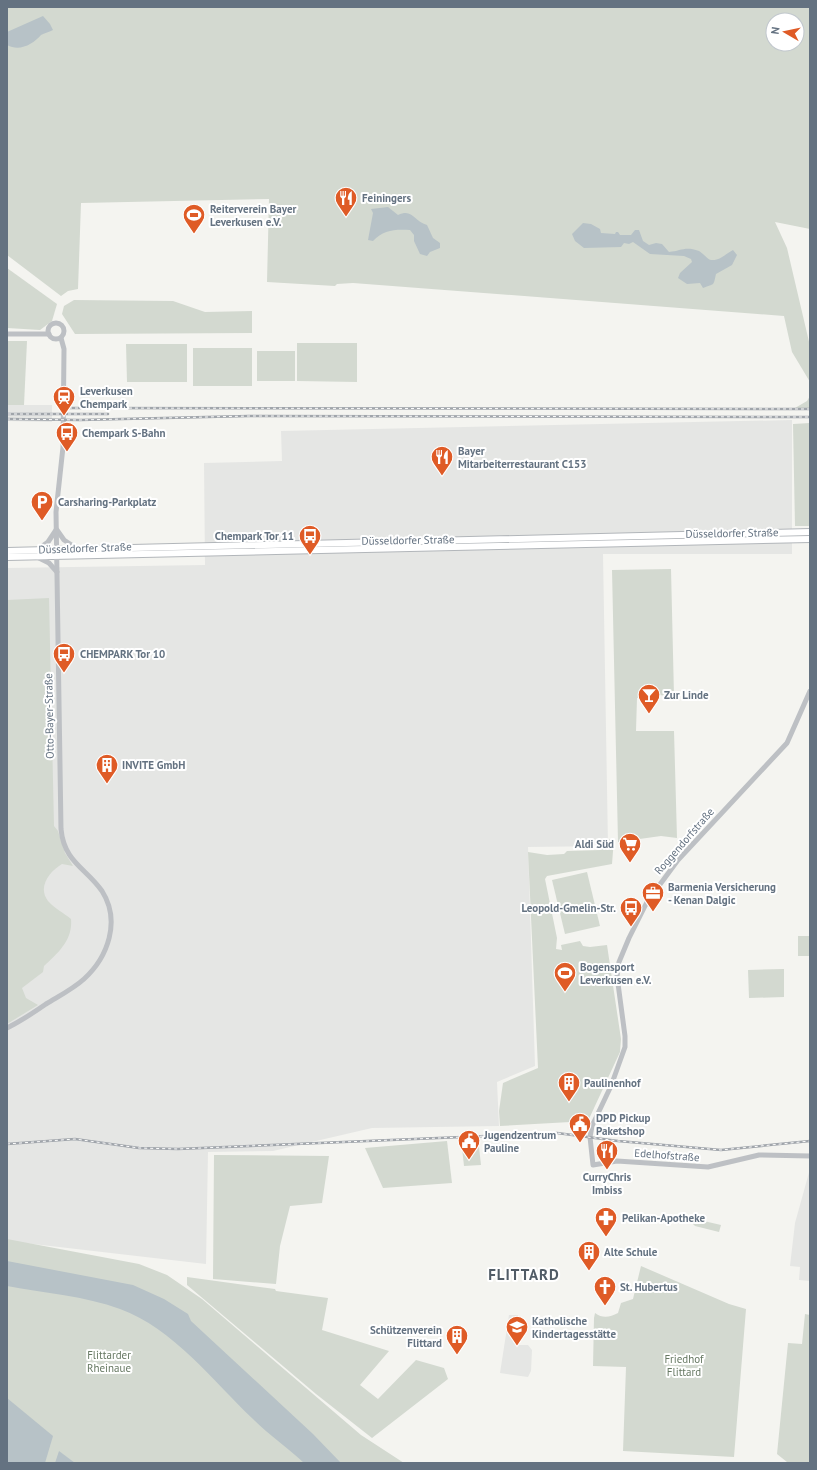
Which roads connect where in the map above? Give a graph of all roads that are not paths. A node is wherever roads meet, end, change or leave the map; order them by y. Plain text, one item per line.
1 (7, 334) edge
2 (49, 334) junction
3 (61, 338) junction
4 (57, 529) junction
5 (810, 532) edge
6 (481, 539) junction
7 (810, 539) edge
8 (282, 544) junction
9 (481, 546) junction
10 (76, 548) junction
11 (57, 549) junction
12 (37, 550) junction
13 (7, 551) edge
14 (283, 551) junction
15 (57, 556) junction
16 (7, 557) edge
17 (36, 557) junction
18 (57, 573) junction
19 (810, 691) edge
20 (7, 1028) edge
21 (810, 1156) edge
22 (593, 1165) joint

1 - 2 street
2 - 3 street
2 - 3 street
3 - 4 street, Otto-Bayer-Straße
4 - 10 street
4 - 11 street, Otto-Bayer-Straße
4 - 12 street
5 - 6 main road, Düsseldorfer Straße
6 - 8 main road, Düsseldorfer Straße
6 - 9 main road
7 - 9 main road, Düsseldorfer Straße
8 - 10 main road, Düsseldorfer Straße
8 - 14 main road
9 - 14 main road, Düsseldorfer Straße
10 - 11 main road, Düsseldorfer Straße
11 - 12 main road, Düsseldorfer Straße
11 - 15 street, Otto-Bayer-Straße
12 - 13 main road, Düsseldorfer Straße
14 - 15 main road, Düsseldorfer Straße
15 - 17 main road, Düsseldorfer Straße
15 - 18 street, Otto-Bayer-Straße
16 - 17 main road, Düsseldorfer Straße
17 - 18 street
18 - 20 street, Otto-Bayer-Straße
19 - 22 street, Roggendorfstraße
21 - 22 street, Edelhofstraße

